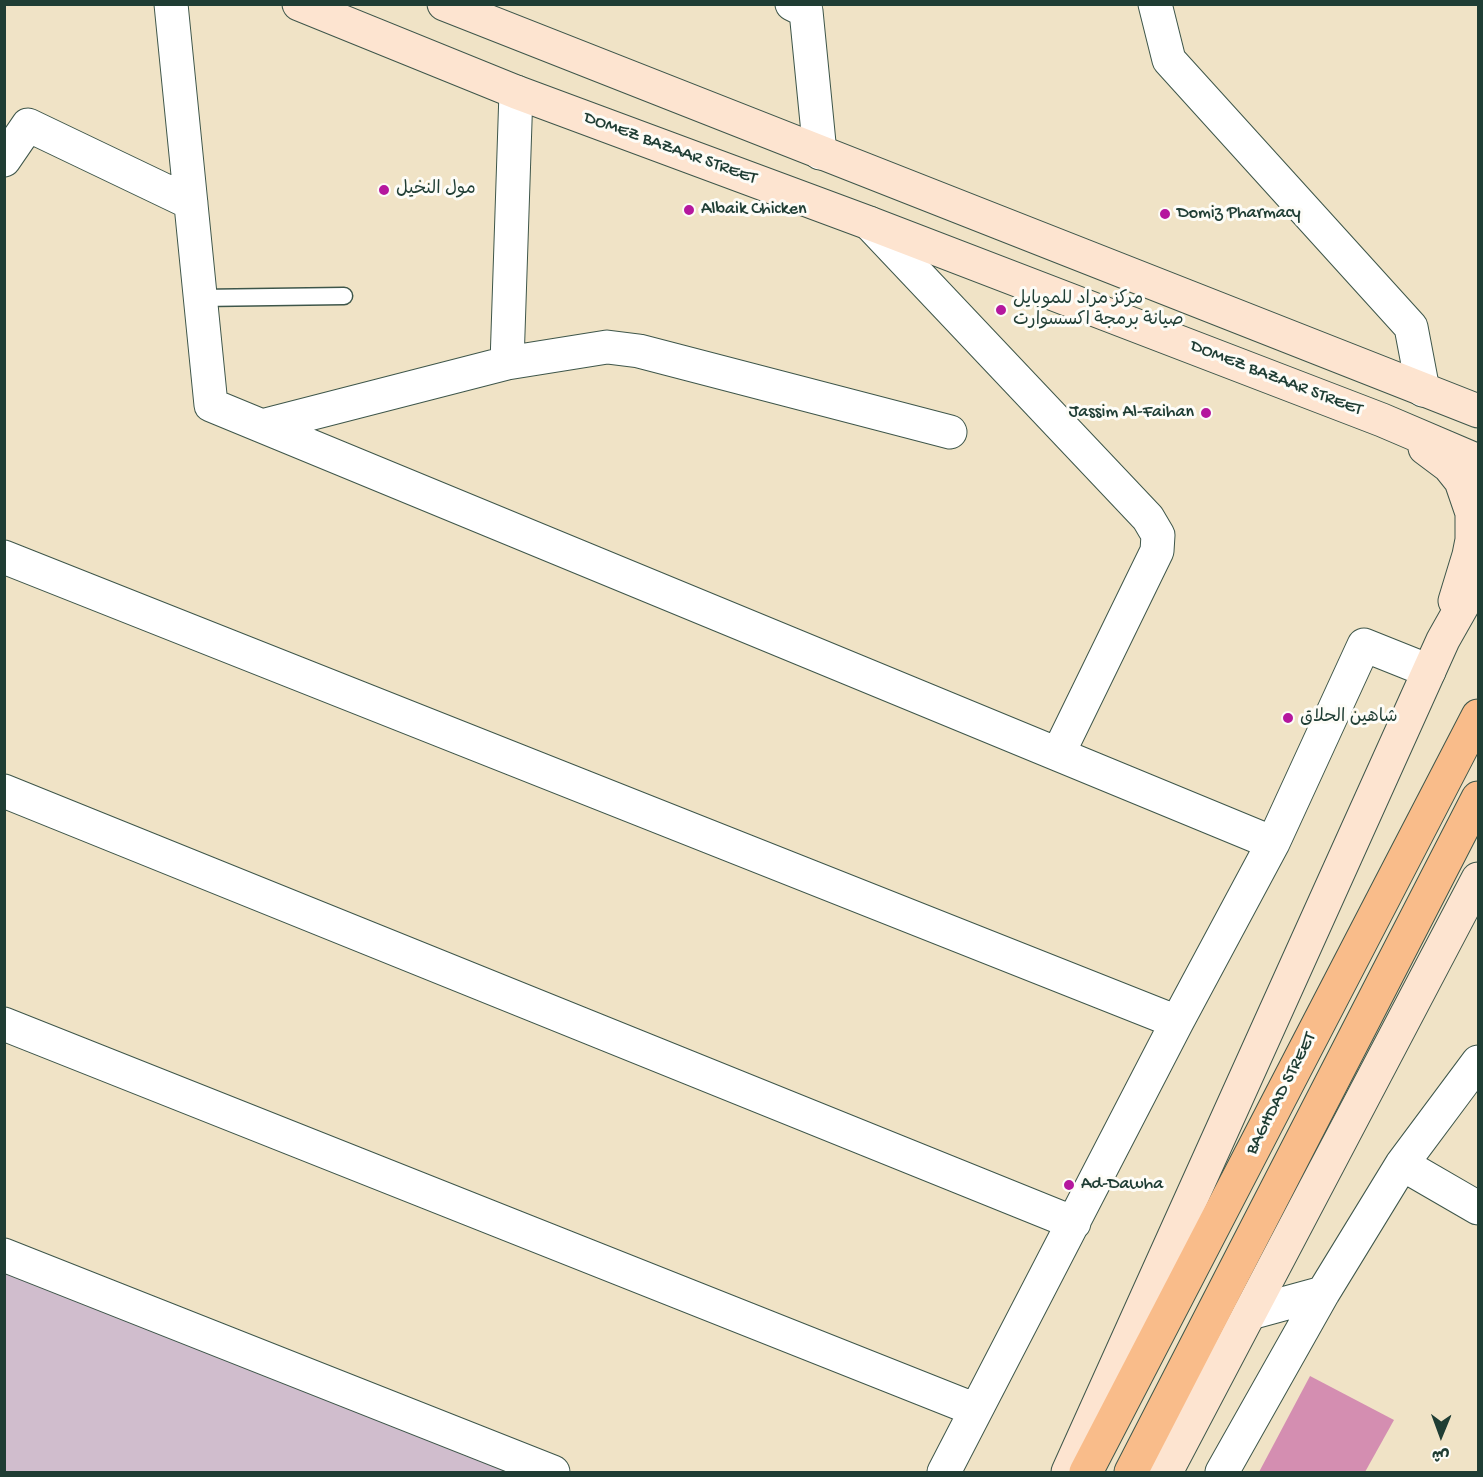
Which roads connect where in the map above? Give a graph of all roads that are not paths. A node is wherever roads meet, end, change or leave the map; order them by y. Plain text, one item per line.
1 (171, 4) edge
2 (299, 4) edge
3 (444, 4) edge
4 (792, 4) edge
5 (1155, 4) edge
6 (516, 92) junction
7 (820, 153) junction
8 (4, 160) edge
9 (191, 202) junction
10 (869, 223) junction
11 (344, 296) dead end
12 (200, 298) junction
13 (507, 363) junction
14 (1423, 390) junction
15 (1476, 409) edge
16 (1382, 420) junction
17 (262, 426) junction
18 (950, 432) dead end
19 (1479, 461) edge
20 (4, 557) edge
21 (1479, 578) edge
22 (1479, 594) edge
23 (1443, 640) junction
24 (1429, 671) junction
25 (1479, 716) edge
26 (1058, 754) junction
27 (4, 791) edge
28 (1479, 798) edge
29 (1274, 843) junction
30 (1479, 879) edge
31 (1177, 1022) junction
32 (4, 1024) edge
33 (1479, 1062) edge
34 (1402, 1164) junction
35 (1479, 1208) edge
36 (1074, 1223) junction
37 (4, 1255) edge
38 (1323, 1293) junction
39 (1250, 1313) junction
40 (976, 1410) junction
41 (554, 1473) edge
42 (944, 1473) edge
43 (1068, 1473) edge
44 (1086, 1473) edge
45 (1131, 1473) edge
46 (1166, 1473) edge
47 (1222, 1473) edge

1 - 9 street
2 - 6 main road, DOMEZ BAZAAR STREET
3 - 7 main road
4 - 7 street
5 - 14 street
6 - 10 main road, DOMEZ BAZAAR STREET
6 - 13 street
7 - 14 main road
8 - 9 street
9 - 12 street
10 - 16 main road, DOMEZ BAZAAR STREET
10 - 26 street
11 - 12 lane
12 - 17 street
13 - 17 street
13 - 18 street
14 - 15 main road
16 - 19 main road, DOMEZ BAZAAR STREET
16 - 23 main road
17 - 26 street
20 - 31 street
21 - 23 main road
22 - 23 main road
23 - 24 main road
24 - 29 street
24 - 43 main road
25 - 44 main road, BAGHDAD STREET
26 - 29 street
27 - 36 street
28 - 45 main road
29 - 31 street
30 - 39 main road
31 - 36 street
32 - 40 street
33 - 34 street
34 - 35 street
34 - 38 street
36 - 40 street
37 - 41 street
38 - 39 street
38 - 47 street
39 - 46 main road
40 - 42 street

